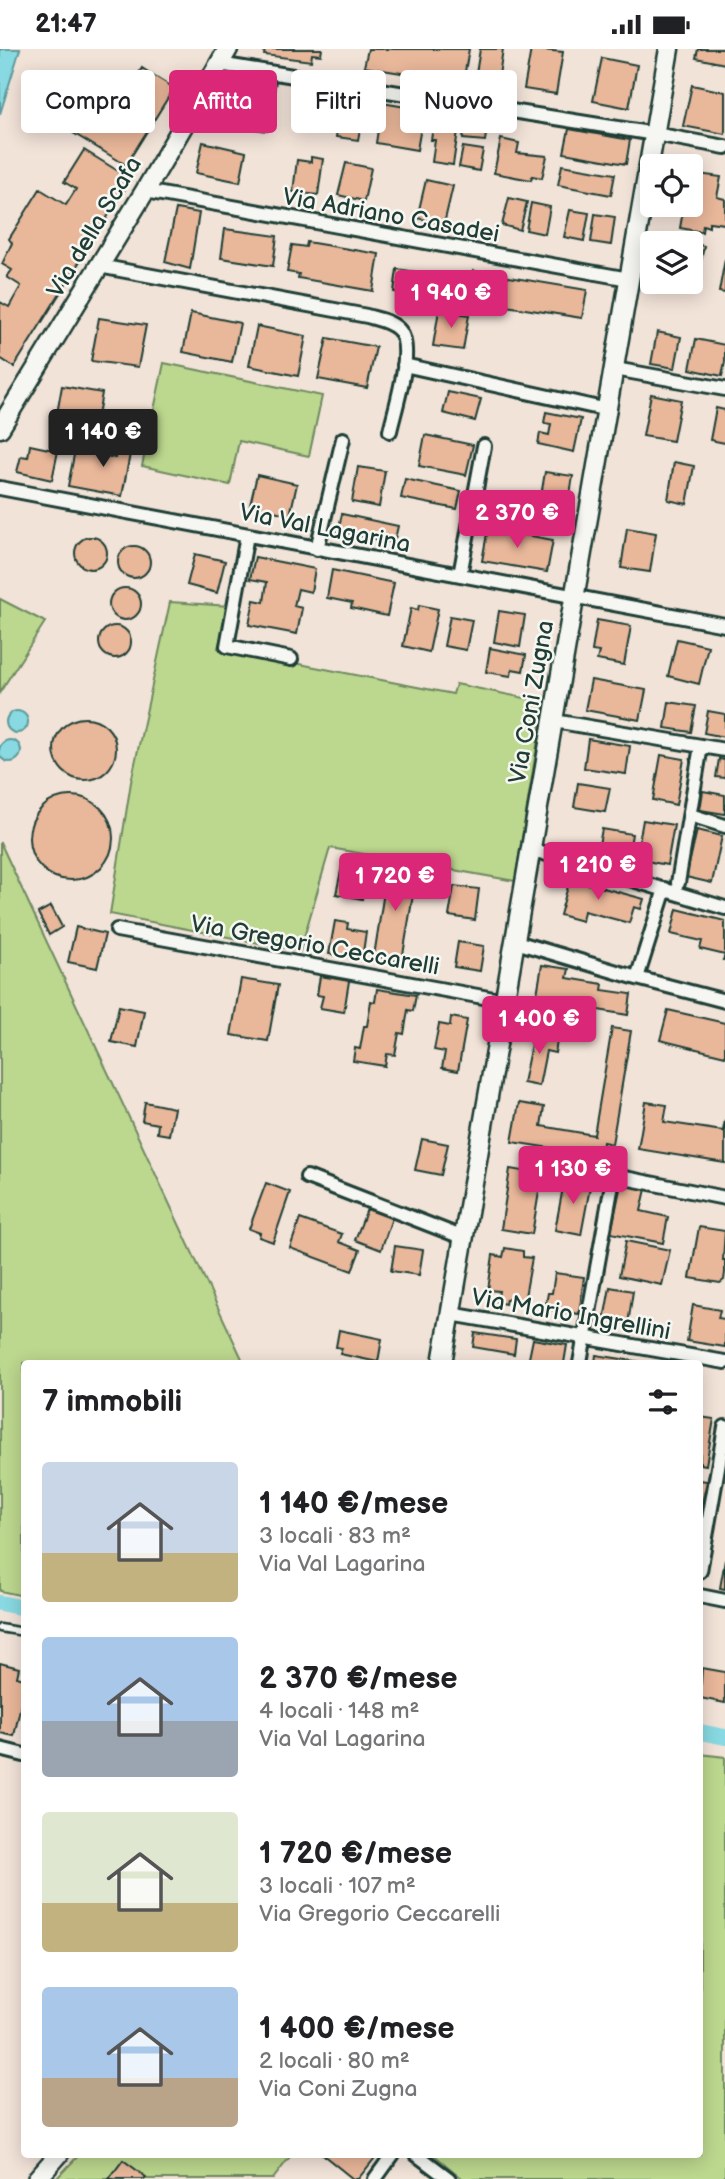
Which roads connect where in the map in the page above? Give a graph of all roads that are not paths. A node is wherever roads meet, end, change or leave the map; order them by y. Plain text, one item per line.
1 (669, 49) edge
2 (224, 57) edge
3 (655, 134) junction
4 (725, 147) edge
5 (145, 191) junction
6 (99, 266) junction
7 (629, 279) junction
8 (404, 365) junction
9 (615, 369) junction
10 (725, 389) edge
11 (608, 410) junction
12 (0, 429) edge
13 (390, 431) dead end
14 (343, 439) dead end
15 (484, 446) dead end
16 (0, 488) edge
17 (247, 535) junction
18 (317, 549) junction
19 (460, 575) junction
20 (574, 596) junction
21 (725, 625) edge
22 (291, 659) dead end
23 (554, 721) junction
24 (701, 746) junction
25 (725, 750) edge
26 (690, 815) junction
27 (725, 826) edge
28 (530, 849) junction
29 (678, 883) dead end
30 (665, 889) junction
31 (725, 908) edge
32 (117, 930) dead end
33 (516, 942) junction
34 (638, 978) junction
35 (725, 1000) edge
36 (505, 1001) junction
37 (307, 1177) dead end
38 (725, 1198) edge
39 (464, 1238) junction
40 (451, 1314) junction
41 (585, 1338) junction
42 (443, 1360) edge
43 (581, 1360) edge
44 (725, 1362) edge
45 (725, 1427) edge
46 (703, 1554) edge
47 (703, 1597) edge
48 (725, 1601) edge
49 (0, 1628) edge
50 (21, 1632) edge
51 (0, 1749) edge
52 (21, 1754) edge
53 (55, 2158) edge
54 (390, 2158) edge
55 (421, 2158) edge
56 (37, 2179) edge
57 (375, 2179) edge
58 (449, 2179) edge

1 - 3 street, Via Coni Zugna
2 - 3 street
2 - 5 street, Via della Scafa
3 - 4 street
3 - 7 street, Via Coni Zugna
5 - 6 street, Via della Scafa
5 - 7 street, Via Adriano Casadei
6 - 8 street
6 - 12 street, Via della Scafa
7 - 9 street, Via Coni Zugna
8 - 11 street
8 - 13 street
9 - 10 street
9 - 11 street, Via Coni Zugna
11 - 20 street, Via Coni Zugna
14 - 18 street
15 - 19 street
16 - 17 street, Via Val Lagarina
17 - 18 street, Via Val Lagarina
17 - 22 street
18 - 19 street, Via Val Lagarina
19 - 20 street, Via Val Lagarina
20 - 21 street, Via Val Lagarina
20 - 23 street, Via Coni Zugna
23 - 24 street
23 - 28 street, Via Coni Zugna
24 - 25 street
24 - 26 street
26 - 27 street
26 - 29 street
28 - 30 street
28 - 33 street, Via Coni Zugna
30 - 31 street
30 - 34 street
32 - 36 street, Via Gregorio Ceccarelli
33 - 34 street
33 - 36 street, Via Coni Zugna
34 - 35 street
36 - 39 street, Via Coni Zugna
37 - 39 street
38 - 41 street
39 - 40 street, Via Coni Zugna
40 - 41 street, Via Mario Ingrellini
40 - 42 street, Via Coni Zugna
41 - 43 street
41 - 44 street, Via Mario Ingrellini
45 - 46 street
47 - 48 street
49 - 50 lane
51 - 52 street
53 - 56 street
54 - 57 street
55 - 58 street

